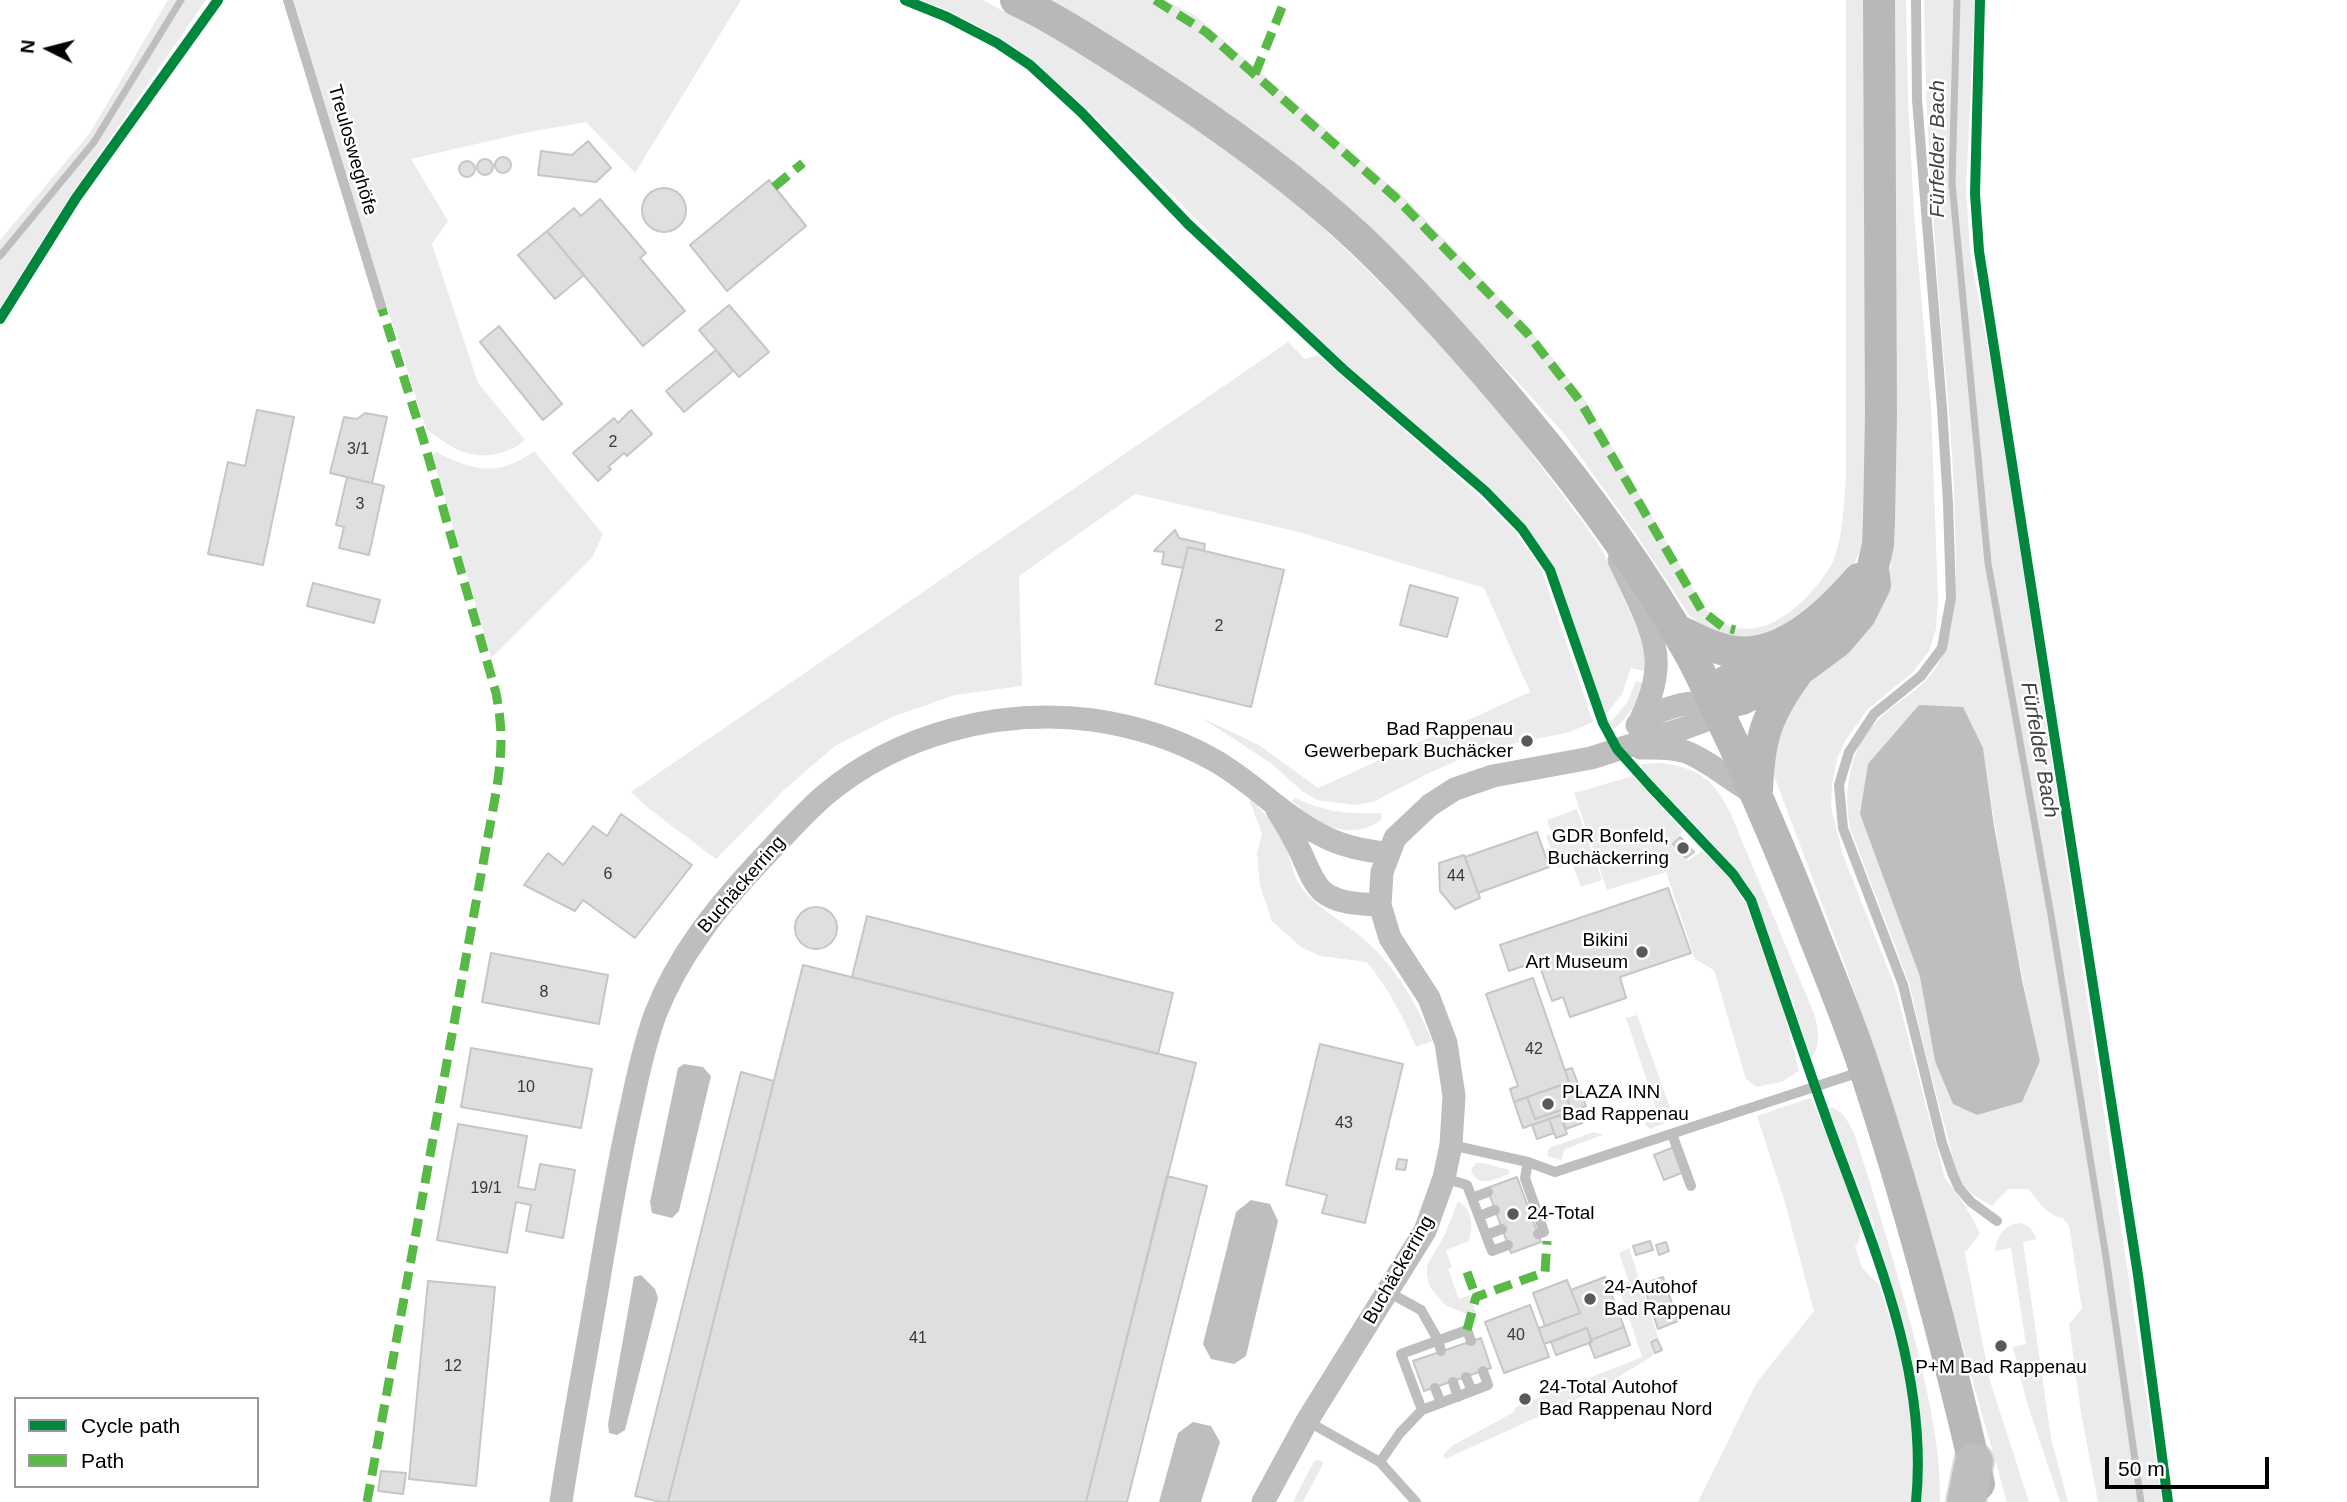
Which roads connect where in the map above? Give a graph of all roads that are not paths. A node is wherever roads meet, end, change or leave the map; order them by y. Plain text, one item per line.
1 (218, 0) edge
2 (288, 0) edge
3 (1016, 0) edge
4 (1879, 0) edge
5 (1916, 0) edge
6 (382, 309) dead end
7 (0, 319) edge
8 (1600, 515) junction
9 (1866, 573) junction
10 (1675, 629) junction
11 (1798, 671) junction
12 (1716, 705) junction
13 (1640, 721) junction
14 (1617, 749) junction
15 (1757, 795) junction
16 (1274, 804) junction
17 (1388, 853) junction
18 (1380, 905) junction
19 (1866, 1070) junction
20 (1672, 1134) junction
21 (1451, 1146) junction
22 (1528, 1162) junction
23 (1444, 1178) junction
24 (1691, 1186) dead end
25 (1488, 1192) dead end
26 (1472, 1198) junction
27 (1495, 1210) dead end
28 (1479, 1216) junction
29 (1997, 1220) dead end
30 (1502, 1230) dead end
31 (1538, 1234) dead end
32 (1486, 1236) junction
33 (1508, 1245) dead end
34 (1388, 1292) junction
35 (1471, 1341) dead end
36 (1439, 1346) junction
37 (1483, 1371) dead end
38 (1466, 1377) dead end
39 (1453, 1382) dead end
40 (1435, 1388) dead end
41 (1472, 1391) junction
42 (1458, 1396) junction
43 (1441, 1403) junction
44 (1422, 1410) junction
45 (1307, 1421) junction
46 (1380, 1462) junction
47 (1974, 1462) junction
48 (561, 1502) edge
49 (1263, 1502) edge
50 (1416, 1502) edge
51 (1966, 1502) edge
52 (1983, 1502) edge

1 - 7 lane
2 - 6 lane, Treulosweghöfe
3 - 8 main road
4 - 9 main road
5 - 29 lane
8 - 10 main road
8 - 13 street
9 - 10 main road
9 - 11 main road
9 - 12 main road
10 - 12 main road
11 - 12 main road
11 - 15 main road
12 - 13 street
12 - 14 street, Buchäckerring
12 - 15 main road
13 - 14 street
14 - 15 street, Buchäckerring
14 - 17 street, Buchäckerring
15 - 19 main road
16 - 17 street, Buchäckerring
16 - 18 street, Buchäckerring
16 - 48 street, Buchäckerring
17 - 18 street, Buchäckerring
18 - 21 street, Buchäckerring
19 - 20 lane
19 - 47 main road
20 - 22 lane
20 - 24 lane
21 - 22 lane
21 - 23 street, Buchäckerring
22 - 31 lane
23 - 26 lane
23 - 34 street, Buchäckerring
25 - 26 lane
26 - 28 lane
27 - 28 lane
28 - 32 lane
30 - 32 lane
32 - 33 lane
34 - 36 lane
34 - 45 street, Buchäckerring
35 - 36 lane
36 - 44 lane
37 - 41 lane
38 - 41 lane
39 - 42 lane
40 - 43 lane
41 - 42 lane
42 - 43 lane
43 - 44 lane
44 - 46 lane
45 - 46 lane
45 - 49 street, Buchäckerring
46 - 50 lane
47 - 51 highway
47 - 52 main road

